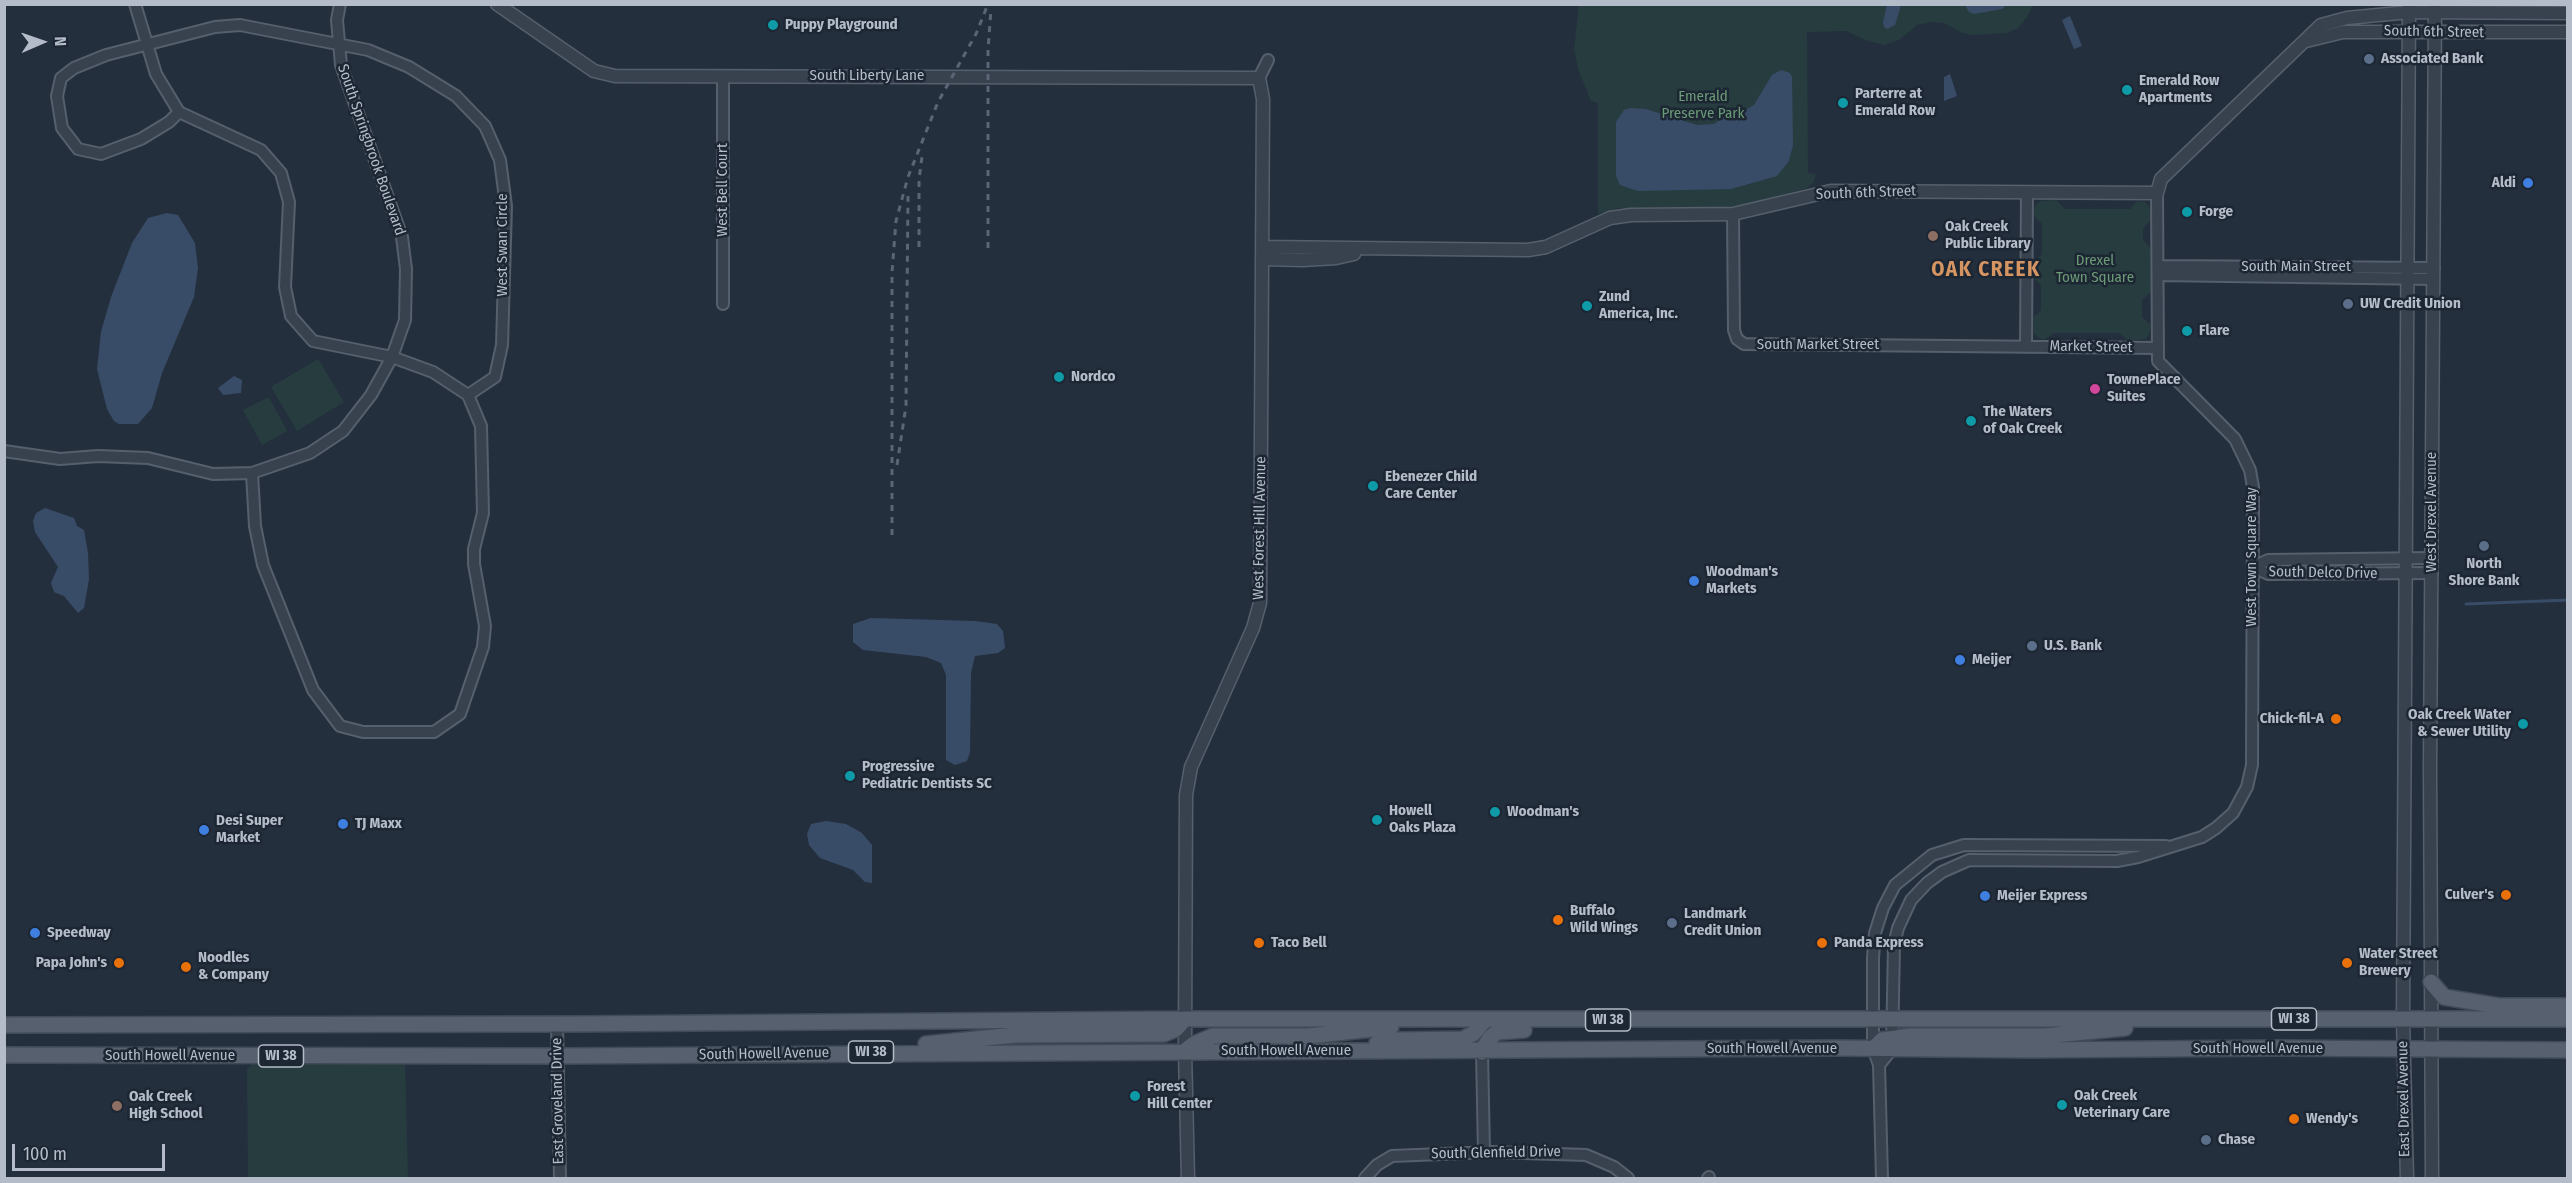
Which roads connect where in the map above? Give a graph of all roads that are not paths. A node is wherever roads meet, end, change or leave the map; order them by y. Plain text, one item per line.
1 (135, 4) edge
2 (340, 4) edge
3 (496, 4) edge
4 (2409, 8) edge
5 (2435, 8) edge
6 (2568, 13) edge
7 (2568, 32) edge
8 (2409, 33) junction
9 (2434, 33) junction
10 (2302, 42) junction
11 (338, 43) junction
12 (147, 46) junction
13 (1268, 60) dead end
14 (723, 76) junction
15 (1260, 78) junction
16 (180, 112) junction
17 (2027, 193) junction
18 (2157, 193) junction
19 (1733, 214) junction
20 (1262, 253) junction
21 (2158, 271) junction
22 (2408, 273) junction
23 (2433, 274) junction
24 (723, 304) dead end
25 (2026, 346) junction
26 (2157, 348) junction
27 (392, 357) junction
28 (468, 395) junction
29 (4, 451) edge
30 (252, 473) junction
31 (2406, 558) junction
32 (2432, 558) junction
33 (2253, 567) junction
34 (2432, 573) junction
35 (2406, 574) junction
36 (2176, 846) junction
37 (2431, 982) junction
38 (2568, 1006) edge
39 (1185, 1019) junction
40 (1873, 1019) junction
41 (1892, 1019) junction
42 (2568, 1019) edge
43 (1438, 1020) junction
44 (1485, 1020) junction
45 (1607, 1020) junction
46 (2184, 1020) junction
47 (2403, 1020) junction
48 (2430, 1020) junction
49 (557, 1024) junction
50 (4, 1025) edge
51 (1892, 1043) junction
52 (1873, 1048) junction
53 (2403, 1049) junction
54 (2430, 1049) junction
55 (1329, 1050) junction
56 (2568, 1050) edge
57 (1185, 1051) junction
58 (873, 1052) junction
59 (1482, 1052) junction
60 (4, 1055) edge
61 (558, 1056) junction
62 (1879, 1065) junction
63 (1484, 1152) junction
64 (560, 1179) edge
65 (1188, 1179) edge
66 (1365, 1179) edge
67 (1628, 1179) edge
68 (1882, 1179) edge
69 (2406, 1179) edge
70 (2432, 1179) edge

1 - 12 street
2 - 11 street, South Springbrook Boulevard
3 - 14 street, South Liberty Lane
4 - 5 street, South 6th Street
4 - 8 street, West Drexel Avenue
4 - 10 street, South 6th Street
5 - 6 street, South 6th Street
5 - 9 street, West Drexel Avenue
7 - 9 street, South 6th Street
8 - 9 street, South 6th Street
8 - 10 street, South 6th Street
8 - 22 street, West Drexel Avenue
9 - 23 street, West Drexel Avenue
10 - 18 street, South 6th Street
11 - 12 street, West Swan Circle
11 - 27 street, South Springbrook Boulevard
11 - 28 street, West Swan Circle
12 - 16 street
12 - 16 street
13 - 15 street, West Forest Hill Avenue
14 - 15 street, South Liberty Lane
14 - 24 street, West Bell Court
15 - 20 street, West Forest Hill Avenue
16 - 27 street
17 - 18 street, South 6th Street
17 - 19 street, South 6th Street
17 - 25 street
18 - 21 street, West Town Square Way
19 - 20 street, South 6th Street
19 - 25 street, South Market Street
20 - 39 street, West Forest Hill Avenue
21 - 22 street, South Main Street
21 - 26 street, West Town Square Way
22 - 23 street, South Main Street
22 - 31 street, West Drexel Avenue
23 - 32 street, West Drexel Avenue
25 - 26 street, Market Street
26 - 33 street, West Town Square Way
27 - 28 street
27 - 30 street, South Springbrook Boulevard
28 - 30 street
29 - 30 street, South Springbrook Boulevard
31 - 32 street, South Delco Drive
31 - 33 street, South Delco Drive
31 - 35 street, West Drexel Avenue
32 - 34 street, West Drexel Avenue
33 - 35 street, South Delco Drive
33 - 36 street, West Town Square Way
34 - 35 street, South Delco Drive
34 - 37 street, West Drexel Avenue
35 - 47 street, West Drexel Avenue
36 - 40 street, West Town Square Way
36 - 41 street, West Town Square Way
37 - 38 main road
37 - 48 street, West Drexel Avenue
39 - 43 main road, South Howell Avenue / WI 38
39 - 49 main road, South Howell Avenue / WI 38
39 - 57 street, West Forest Hill Avenue
39 - 58 main road
40 - 41 main road, South Howell Avenue / WI 38
40 - 45 main road, South Howell Avenue / WI 38
40 - 52 street, West Town Square Way
41 - 46 main road, South Howell Avenue / WI 38
41 - 51 street, West Town Square Way
42 - 48 main road, South Howell Avenue / WI 38
43 - 44 main road, South Howell Avenue / WI 38
43 - 57 main road
44 - 45 main road, South Howell Avenue / WI 38
44 - 55 main road
45 - 59 main road
46 - 47 main road, South Howell Avenue / WI 38
46 - 51 main road
47 - 48 main road, South Howell Avenue / WI 38
47 - 53 street, East Drexel Avenue
48 - 54 street, East Drexel Avenue
49 - 50 main road, South Howell Avenue / WI 38
49 - 61 street, East Groveland Drive
51 - 52 main road
51 - 53 main road, South Howell Avenue / WI 38
51 - 62 street
52 - 59 main road, South Howell Avenue / WI 38
52 - 62 street, West Town Square Way
53 - 54 main road, South Howell Avenue / WI 38
53 - 69 street, East Drexel Avenue
54 - 56 main road, South Howell Avenue / WI 38
54 - 70 street, East Drexel Avenue
55 - 57 main road, South Howell Avenue / WI 38
55 - 59 main road, South Howell Avenue / WI 38
57 - 58 main road, South Howell Avenue / WI 38
57 - 65 street, West Forest Hill Avenue
58 - 61 main road, South Howell Avenue / WI 38
59 - 63 street
60 - 61 main road, South Howell Avenue / WI 38
61 - 64 street, East Groveland Drive
62 - 68 street, West Town Square Way
63 - 66 street, South Glenfield Drive
63 - 67 street, South Glenfield Drive

